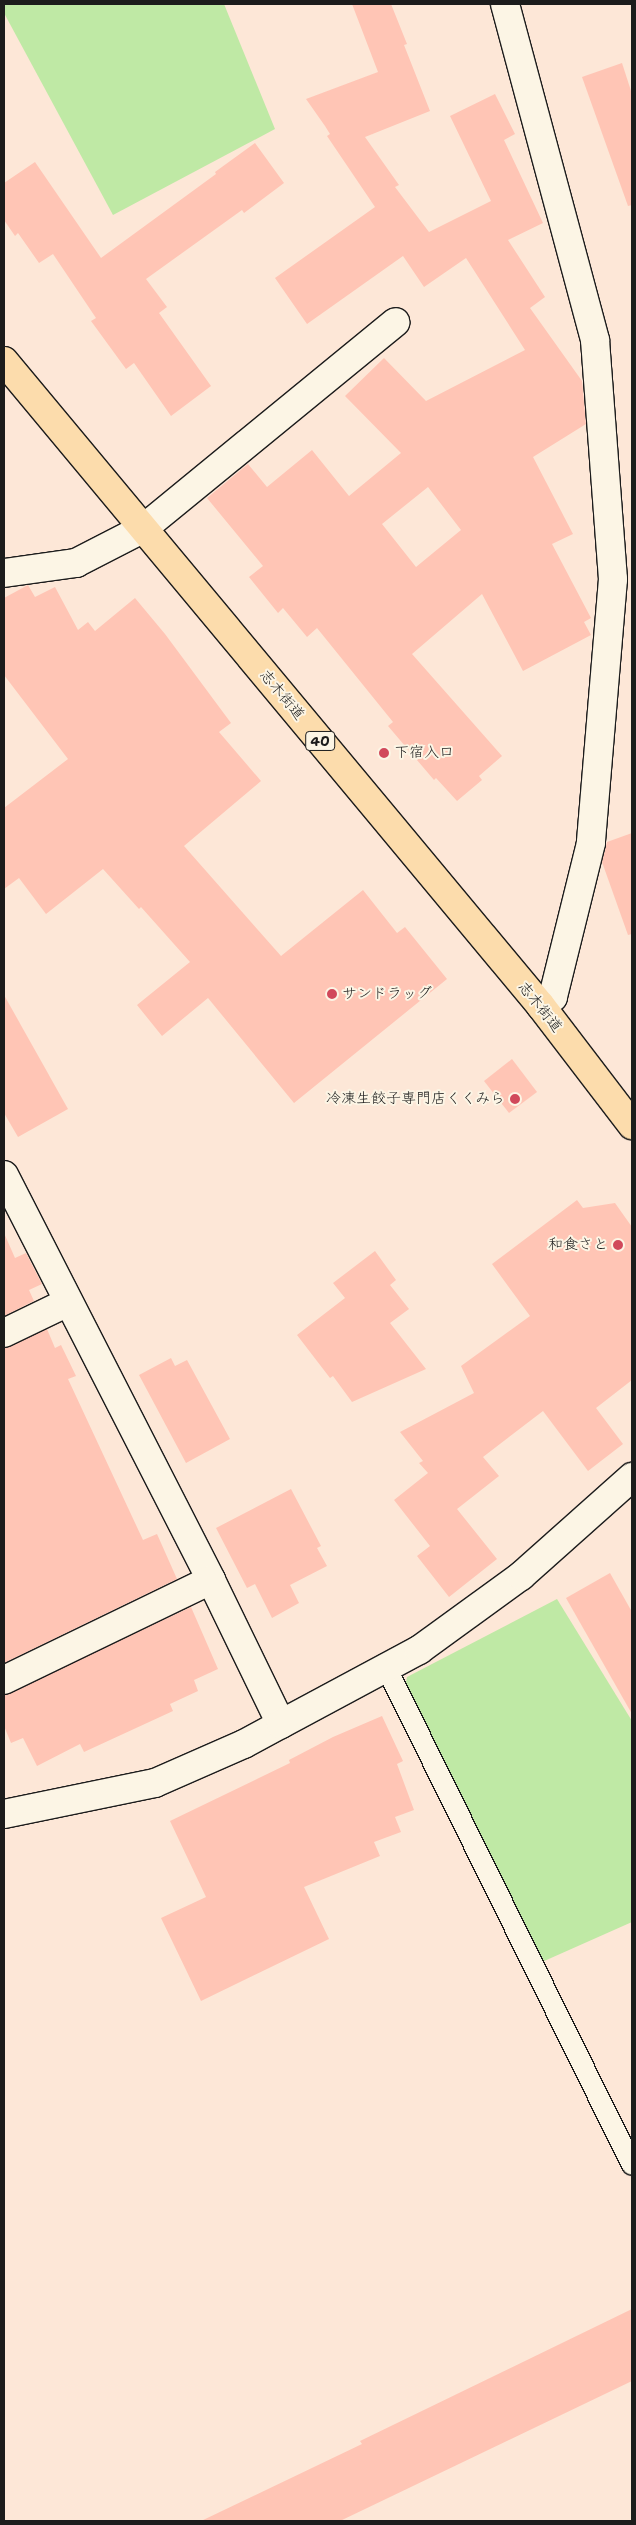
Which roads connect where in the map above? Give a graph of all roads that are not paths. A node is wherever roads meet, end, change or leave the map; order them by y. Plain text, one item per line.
1 (505, 4) edge
2 (396, 322) dead end
3 (4, 361) edge
4 (144, 528) junction
5 (4, 573) edge
6 (541, 1006) junction
7 (632, 1125) edge
8 (4, 1175) edge
9 (68, 1302) junction
10 (4, 1333) edge
11 (632, 1477) edge
12 (211, 1580) junction
13 (386, 1668) junction
14 (4, 1680) edge
15 (281, 1724) junction
16 (4, 1814) edge
17 (632, 2165) edge

1 - 6 street
2 - 4 street
3 - 4 main road, 志木街道 / 40
4 - 5 street
4 - 6 main road, 志木街道 / 40
6 - 7 main road, 志木街道 / 40
8 - 9 street
9 - 10 street
9 - 12 street
11 - 13 street
12 - 14 street
12 - 15 street
13 - 15 street
13 - 17 lane
15 - 16 street

